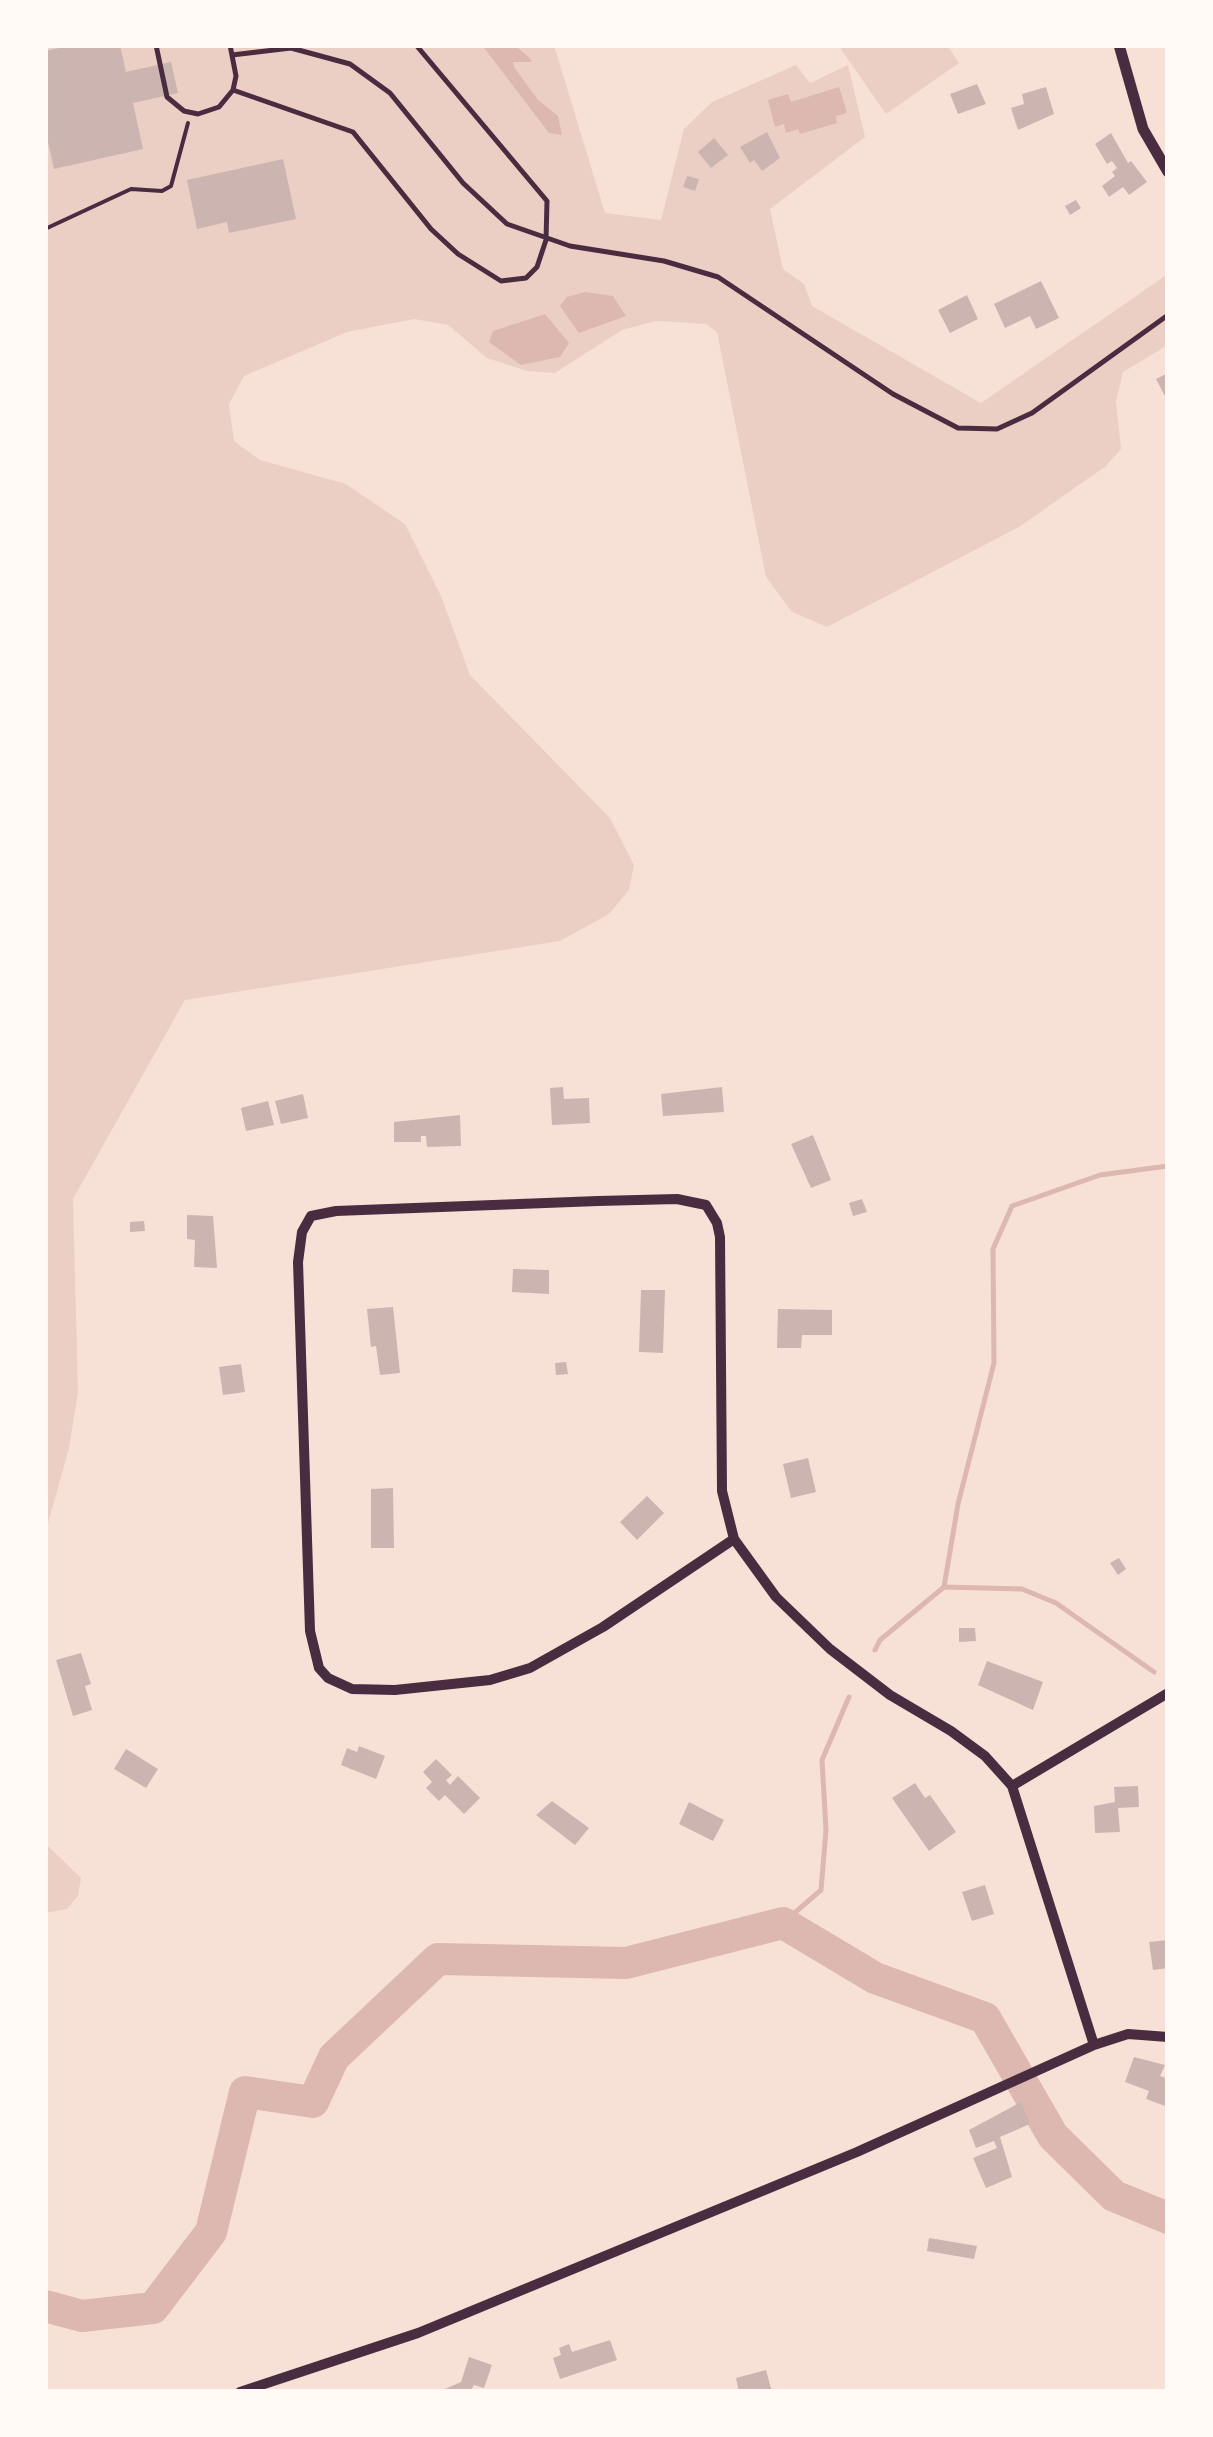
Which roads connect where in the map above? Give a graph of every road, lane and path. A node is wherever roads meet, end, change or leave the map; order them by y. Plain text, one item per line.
1 (156, 45) edge
2 (230, 45) edge
3 (416, 45) edge
4 (1119, 45) edge
5 (232, 55) junction
6 (233, 90) junction
7 (191, 114) junction
8 (1168, 172) edge
9 (45, 229) edge
10 (546, 240) junction
11 (1168, 315) edge
12 (734, 1538) junction
13 (1168, 1692) edge
14 (1012, 1786) junction
15 (1168, 2037) edge
16 (1094, 2045) junction
17 (240, 2392) edge

1 - 7 lane
2 - 5 lane
3 - 10 lane
4 - 8 street
5 - 6 lane
5 - 10 lane
6 - 7 lane
6 - 10 lane
7 - 9 path
10 - 11 lane
12 - 12 street
12 - 14 street
13 - 14 street
14 - 16 street
15 - 16 street
16 - 17 street

